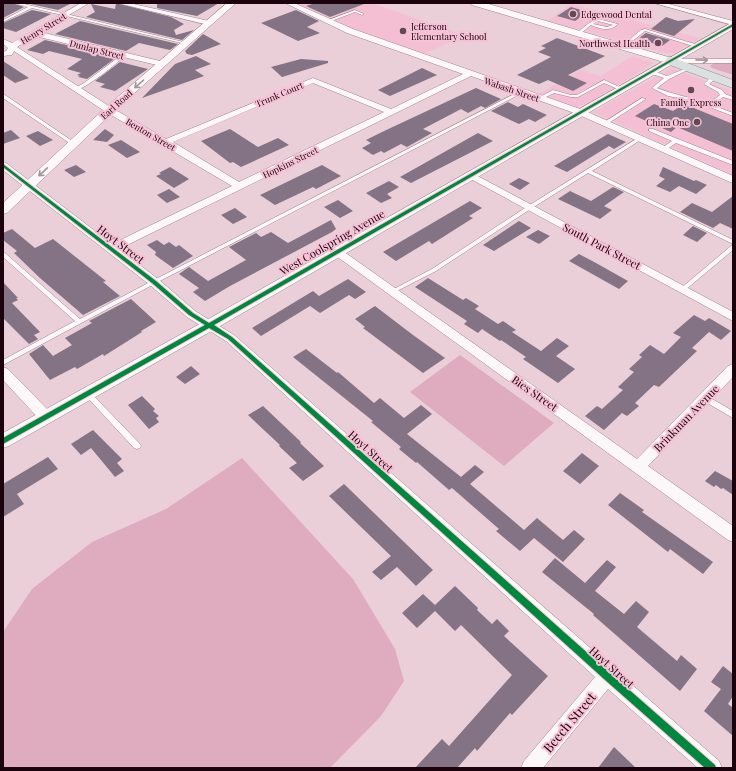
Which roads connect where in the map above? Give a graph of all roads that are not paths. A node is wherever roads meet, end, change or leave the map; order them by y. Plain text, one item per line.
1 (14, 3) edge
2 (86, 3) edge
3 (120, 3) edge
4 (229, 3) edge
5 (288, 3) edge
6 (657, 3) edge
7 (484, 4) edge
8 (31, 7) junction
9 (362, 14) dead end
10 (65, 15) junction
11 (3, 21) edge
12 (328, 21) junction
13 (209, 23) junction
14 (590, 24) junction
15 (733, 24) edge
16 (33, 33) junction
17 (578, 33) junction
18 (3, 41) edge
19 (186, 43) junction
20 (624, 46) junction
21 (697, 46) junction
22 (12, 47) junction
23 (3, 54) edge
24 (124, 55) junction
25 (671, 61) junction
26 (733, 61) edge
27 (162, 64) junction
28 (690, 68) junction
29 (651, 72) junction
30 (469, 74) junction
31 (714, 77) junction
32 (667, 78) junction
33 (733, 84) edge
34 (77, 89) junction
35 (622, 89) junction
36 (522, 92) junction
37 (723, 95) junction
38 (3, 96) edge
39 (540, 98) junction
40 (644, 99) dead end
41 (733, 99) edge
42 (709, 105) junction
43 (109, 110) junction
44 (392, 112) junction
45 (580, 112) junction
46 (733, 115) edge
47 (605, 123) junction
48 (651, 130) dead end
49 (640, 139) junction
50 (676, 141) junction
51 (166, 142) junction
52 (73, 144) junction
53 (664, 149) junction
54 (733, 163) edge
55 (3, 165) edge
56 (588, 171) junction
57 (470, 175) junction
58 (733, 180) edge
59 (28, 186) junction
60 (239, 186) junction
61 (530, 207) junction
62 (3, 210) edge
63 (733, 242) edge
64 (733, 247) edge
65 (110, 249) junction
66 (336, 251) junction
67 (3, 254) edge
68 (154, 282) junction
69 (682, 290) junction
70 (393, 292) junction
71 (733, 317) edge
72 (80, 322) junction
73 (210, 325) junction
74 (3, 363) edge
75 (733, 369) edge
76 (3, 372) edge
77 (87, 393) junction
78 (705, 398) junction
79 (733, 415) edge
80 (46, 416) junction
81 (3, 441) edge
82 (137, 446) dead end
83 (638, 466) junction
84 (733, 535) edge
85 (607, 676) junction
86 (531, 768) edge
87 (712, 768) edge

1 - 8 lane
2 - 10 street, Henry Street
3 - 13 street
4 - 13 street, Earl Road
5 - 12 street, Wabash Street
6 - 15 street
7 - 17 main road
8 - 10 lane
8 - 11 lane
9 - 12 lane
10 - 16 street, Henry Street
10 - 19 lane
12 - 30 street, Wabash Street
13 - 19 street, Earl Road
14 - 14 lane
14 - 17 lane
15 - 21 street, West Coolspring Avenue
16 - 22 street, Henry Street
16 - 24 street, Dunlap Street
17 - 20 main road
18 - 22 street, Benton Street
19 - 27 street, Earl Road
20 - 21 lane
20 - 25 main road
21 - 25 street, West Coolspring Avenue
22 - 23 street, Henry Street
22 - 34 street, Benton Street
24 - 27 street, Dunlap Street
24 - 34 lane
25 -> 26 street
25 - 28 main road
25 - 29 street, West Coolspring Avenue
27 -> 43 street, Earl Road
28 - 31 main road
28 - 32 lane
29 - 32 lane
29 - 35 street, West Coolspring Avenue
30 - 36 street, Wabash Street
30 - 44 street, Hopkins Street
31 - 33 main road
31 - 37 lane
32 - 42 lane
34 - 43 street, Benton Street
35 - 39 lane
35 - 45 street, West Coolspring Avenue
36 - 39 street, Wabash Street
36 - 68 lane
37 - 41 lane
37 - 42 lane
38 - 52 lane
39 - 45 street, Wabash Street
40 - 47 lane
42 - 46 lane
43 - 51 street, Benton Street
43 - 52 street, Earl Road
44 - 51 street, Trunk Court
44 - 60 street, Hopkins Street
45 - 47 street, Wabash Street
45 - 57 street, West Coolspring Avenue
47 - 49 street, Wabash Street
48 - 50 lane
49 - 53 street, Wabash Street
49 - 56 lane
50 - 53 lane
50 - 54 lane
51 - 60 street, Benton Street
52 -> 59 street, Earl Road
53 - 58 street, Wabash Street
55 - 59 street, Hoyt Street
56 - 61 lane
56 - 63 lane
57 - 61 street, South Park Street
57 - 66 street, West Coolspring Avenue
59 - 62 street, Earl Road
59 - 65 street, Hoyt Street
60 - 65 street, Hopkins Street
61 - 69 street, South Park Street
61 - 70 lane
64 - 69 lane
65 - 68 street, Hoyt Street
66 - 70 street, Bies Street
66 - 73 street, West Coolspring Avenue
67 - 72 lane
68 - 72 lane
68 - 73 street, Hoyt Street
69 - 71 street, South Park Street
70 - 83 street, Bies Street
72 - 74 lane
73 - 77 street, West Coolspring Avenue
73 - 85 street, Hoyt Street
75 - 78 street, Brinkman Avenue
76 - 80 street
77 - 80 street, West Coolspring Avenue
77 - 82 lane
78 - 79 lane
78 - 83 street, Brinkman Avenue
80 - 81 street, West Coolspring Avenue
83 - 84 street, Bies Street
85 - 86 street, Beech Street
85 - 87 street, Hoyt Street

